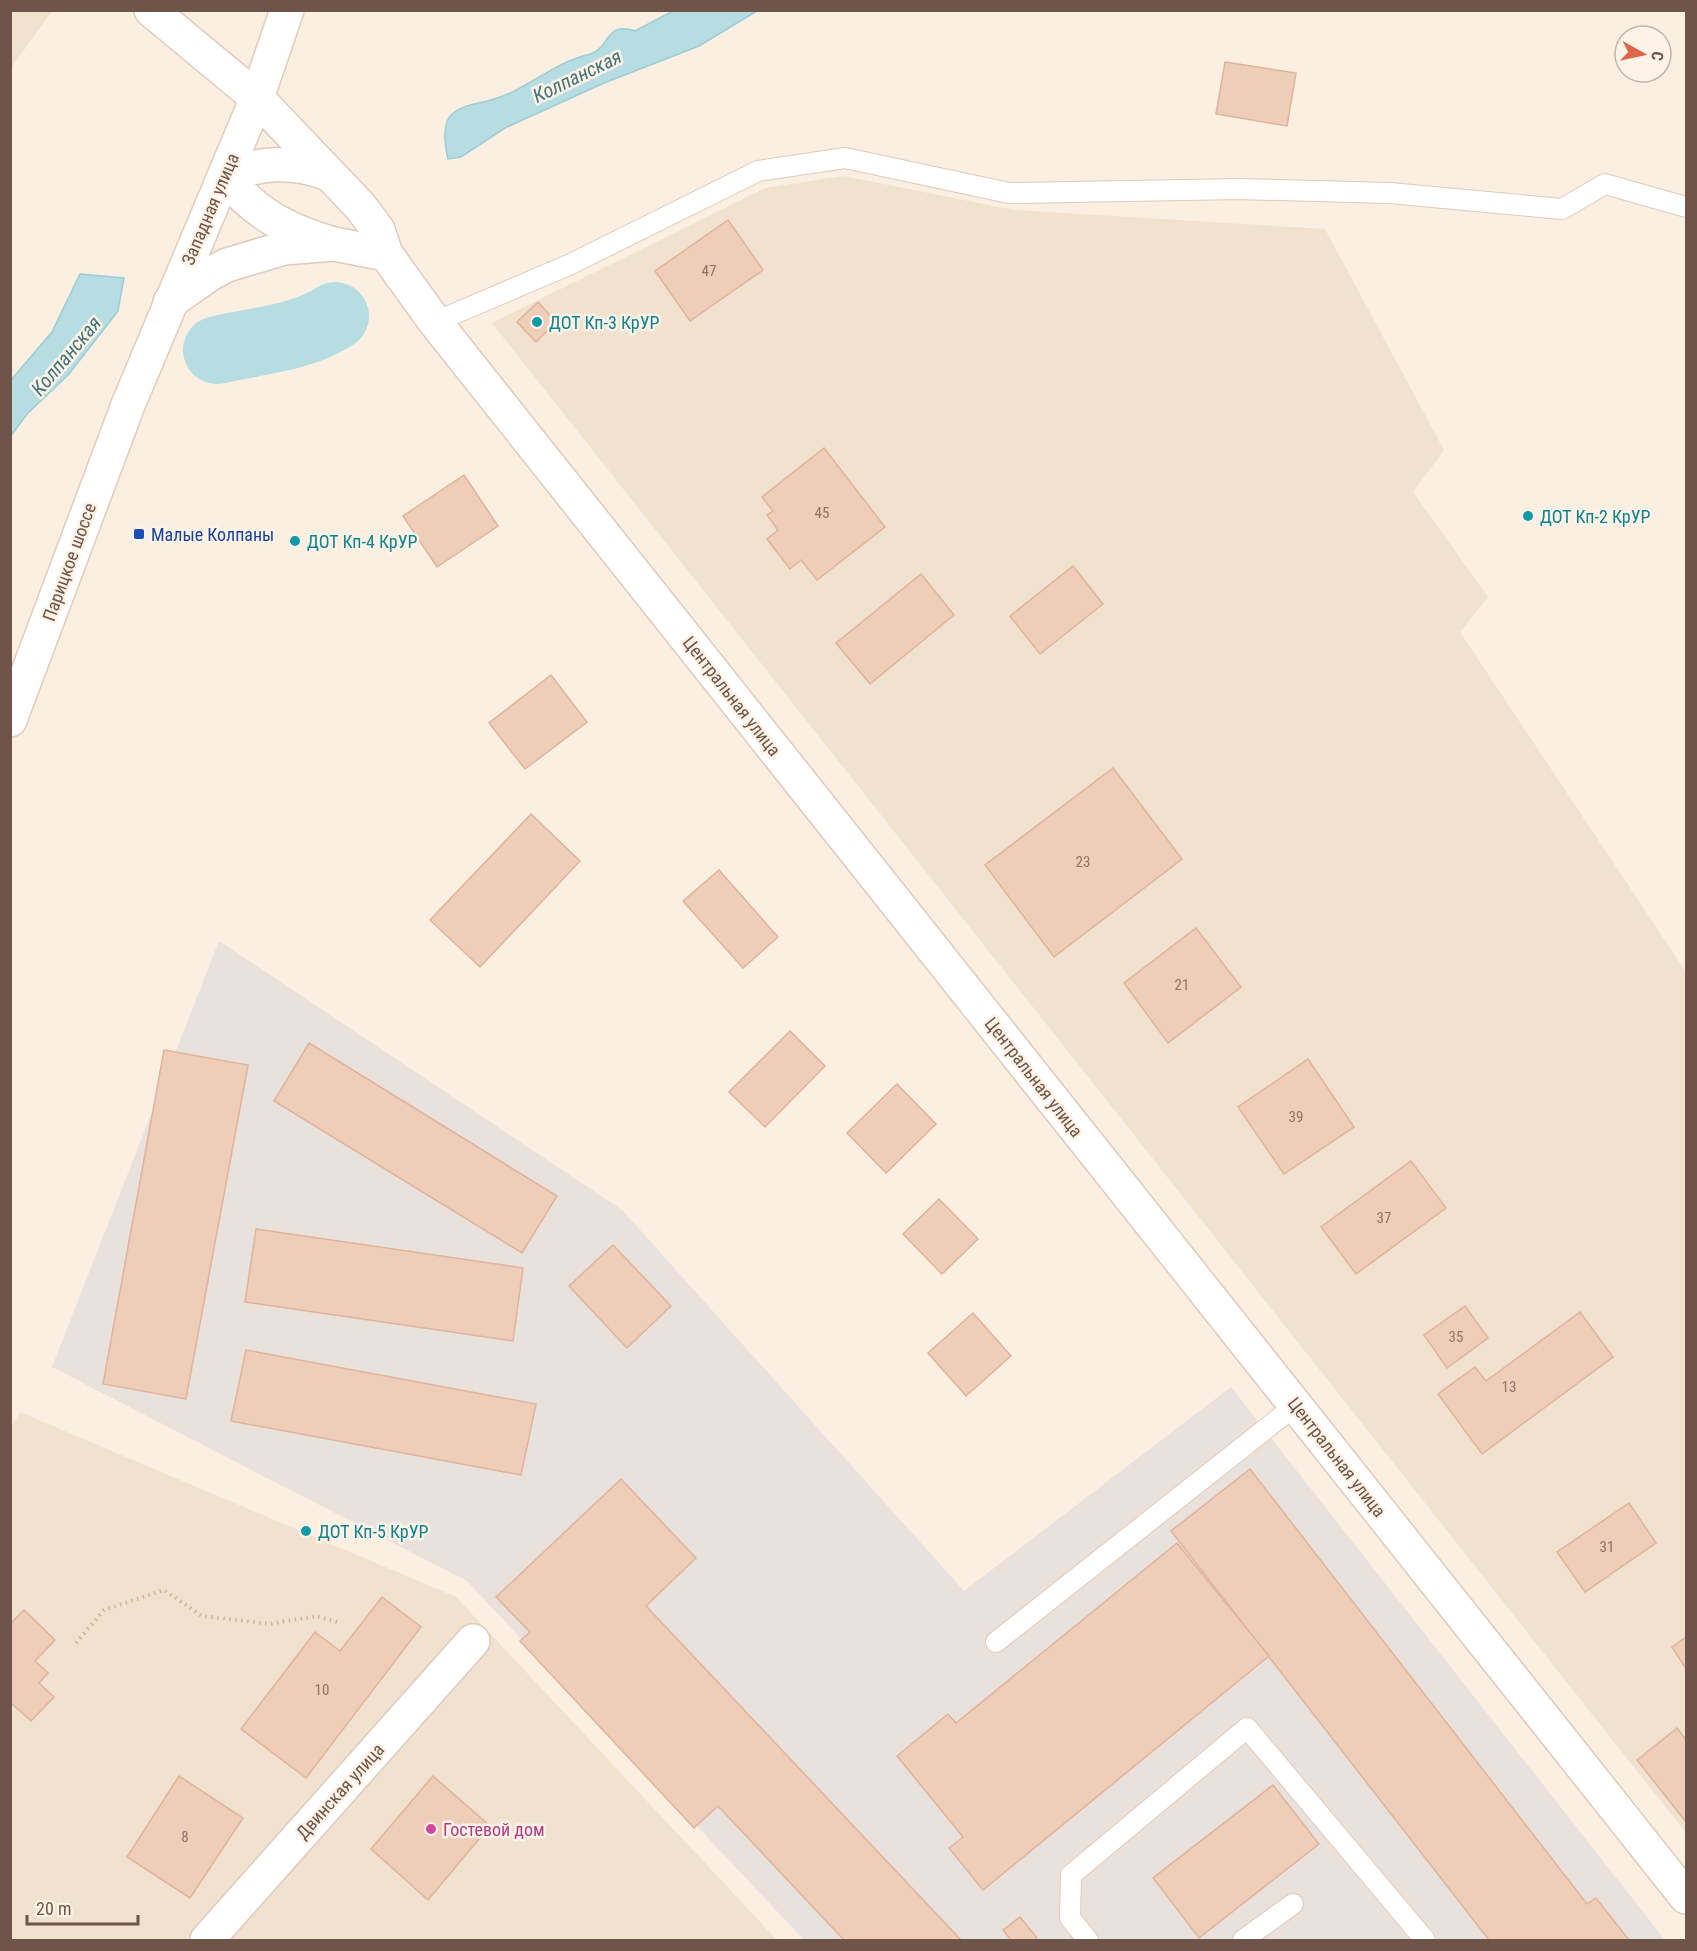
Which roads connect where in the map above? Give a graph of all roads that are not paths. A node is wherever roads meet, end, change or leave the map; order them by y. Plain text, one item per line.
1 (150, 10) edge
2 (287, 10) edge
3 (257, 98) junction
4 (326, 173) junction
5 (225, 176) junction
6 (1686, 207) edge
7 (334, 244) junction
8 (386, 254) junction
9 (171, 303) junction
10 (435, 322) junction
11 (128, 405) joint
12 (10, 720) edge
13 (1296, 1405) junction
14 (473, 1641) dead end
15 (996, 1642) dead end
16 (1686, 1897) edge
17 (1293, 1904) dead end
18 (207, 1941) edge
19 (1088, 1941) edge
20 (1243, 1941) edge
21 (1425, 1941) edge

1 - 3 street
2 - 3 street, Западная улица
3 - 4 street, Центральная улица
3 - 5 street, Западная улица
4 - 5 street
4 - 8 street, Центральная улица
5 - 7 street
5 - 9 street, Западная улица
6 - 10 lane
7 - 8 street
7 - 9 street
8 - 10 street, Центральная улица
9 - 11 street, Западная улица
10 - 13 street, Центральная улица
11 - 12 street, Парицкое шоссе
13 - 15 lane
13 - 16 street, Центральная улица
14 - 18 street, Двинская улица
17 - 20 lane
19 - 21 lane

